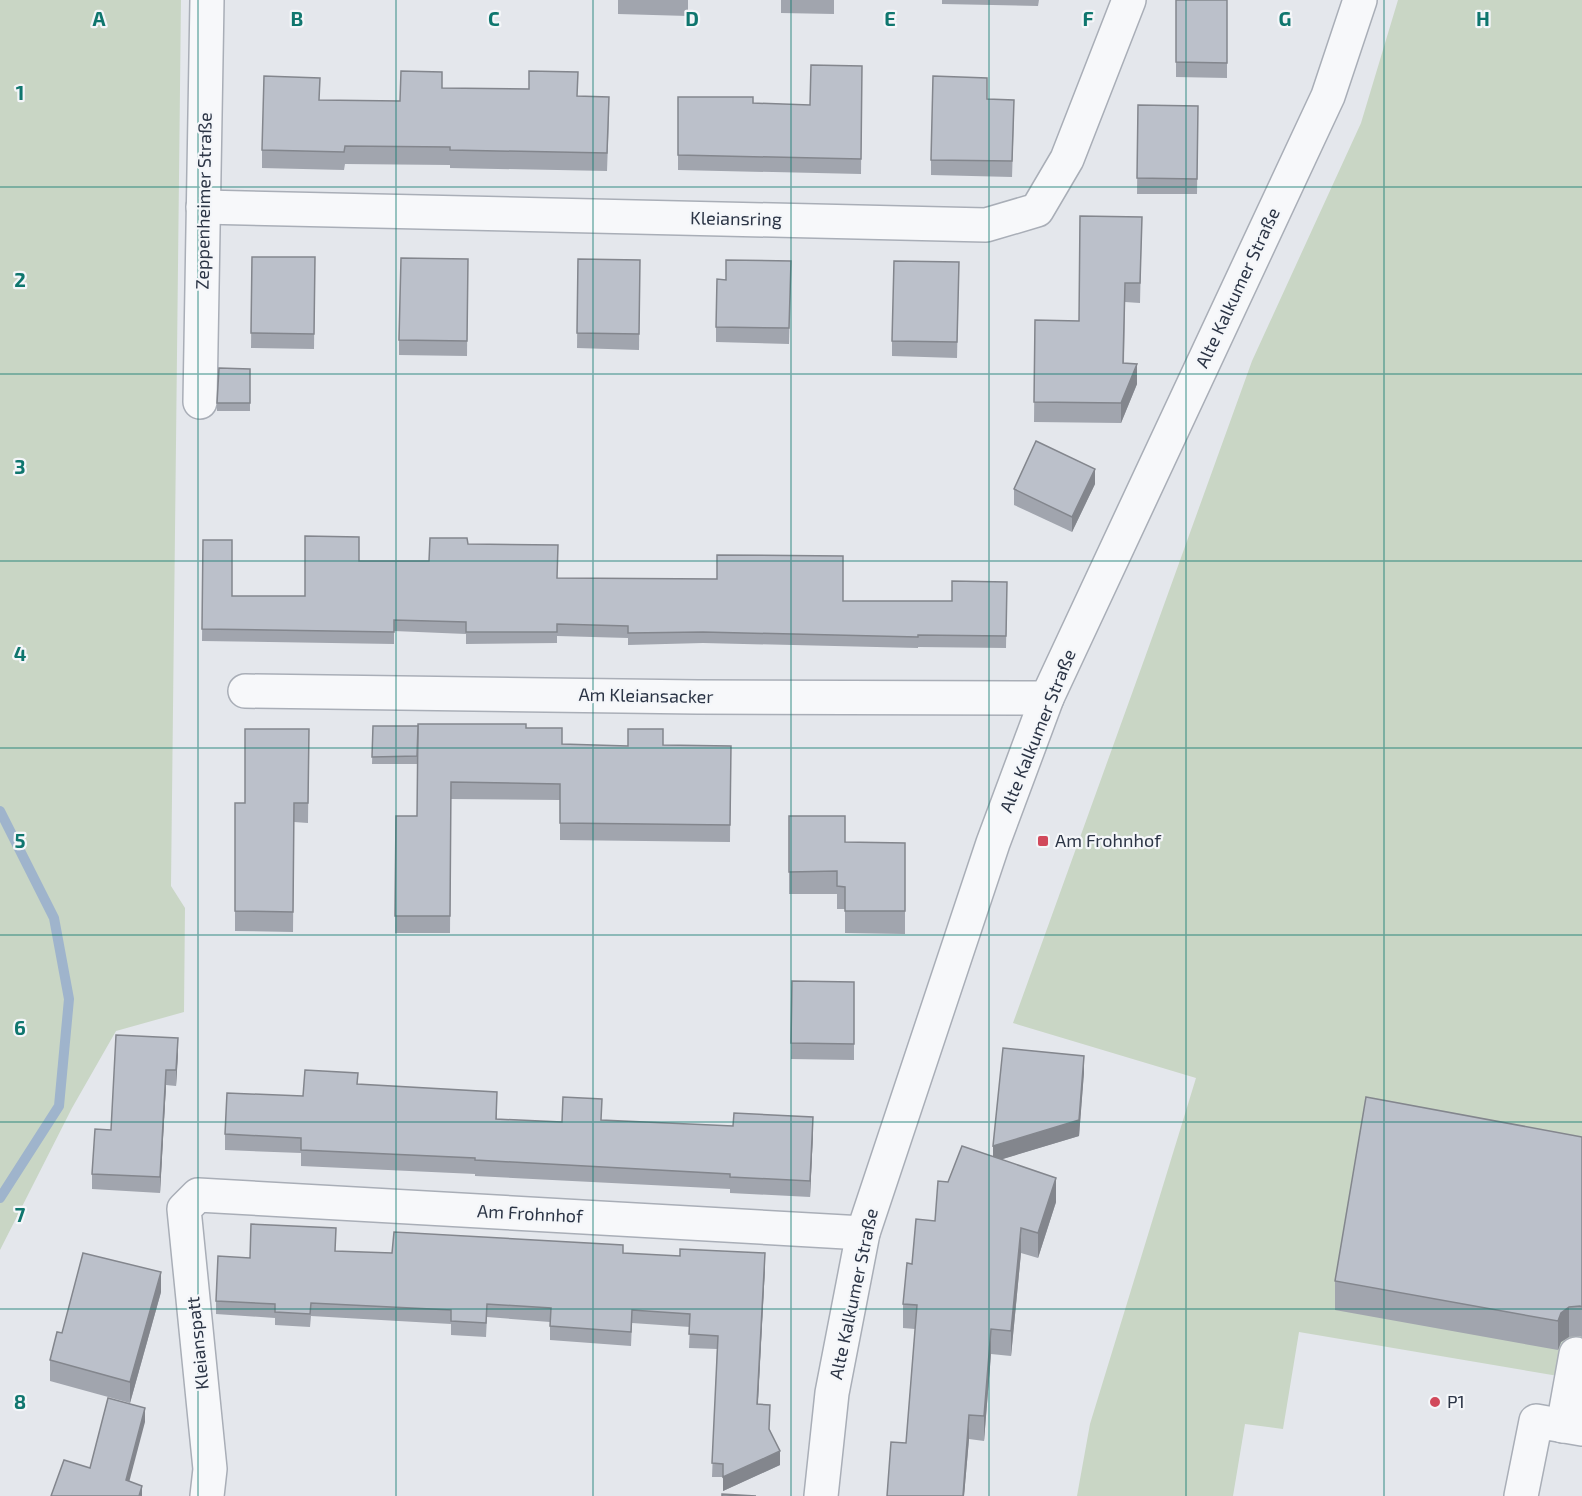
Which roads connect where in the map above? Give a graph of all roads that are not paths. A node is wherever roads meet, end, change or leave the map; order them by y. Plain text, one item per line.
1 (207, 0) edge
2 (1129, 0) edge
3 (1360, 0) edge
4 (203, 207) junction
5 (200, 402) dead end
6 (245, 691) dead end
7 (1047, 698) junction
8 (198, 1195) joint
9 (862, 1233) junction
10 (1576, 1354) dead end
11 (1572, 1428) edge
12 (207, 1496) edge
13 (821, 1496) edge
14 (1521, 1496) edge

1 - 4 street, Zeppenheimer Straße
2 - 4 street, Kleiansring
3 - 7 street, Alte Kalkumer Straße
4 - 5 street, Zeppenheimer Straße
6 - 7 street, Am Kleiansacker
7 - 9 street, Alte Kalkumer Straße
8 - 9 street, Am Frohnhof
8 - 12 street, Kleianspatt
9 - 13 street, Alte Kalkumer Straße
10 - 11 street
11 - 14 street

